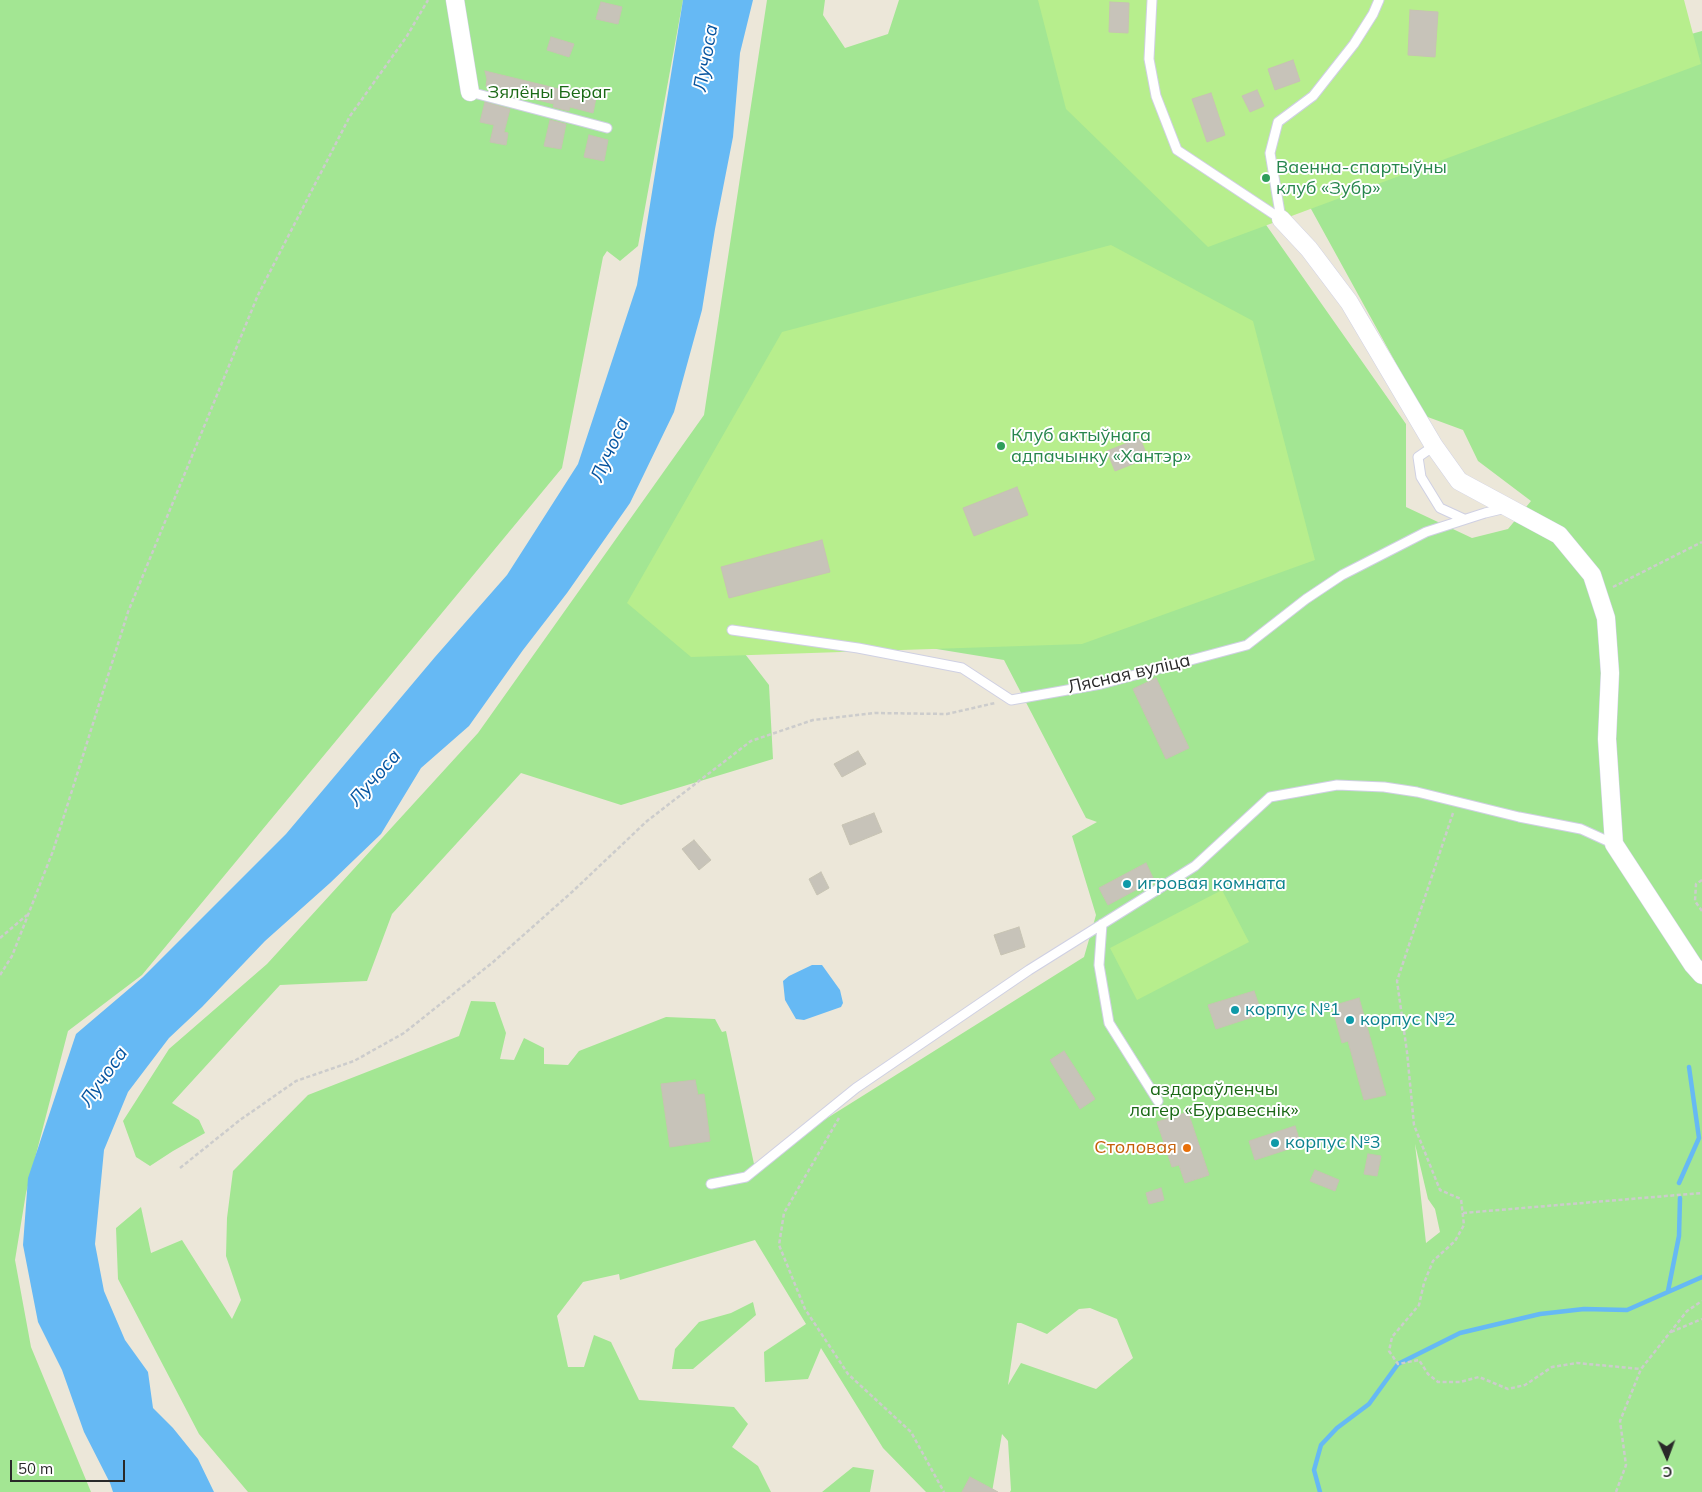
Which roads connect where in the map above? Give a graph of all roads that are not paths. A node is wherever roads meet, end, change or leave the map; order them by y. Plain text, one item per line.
1 (454, 0) edge
2 (1152, 0) edge
3 (1379, 0) edge
4 (470, 92) joint
5 (607, 128) dead end
6 (1281, 219) junction
7 (1434, 446) junction
8 (1510, 507) junction
9 (1464, 520) junction
10 (732, 630) dead end
11 (1614, 844) junction
12 (1102, 924) junction
13 (1702, 975) edge
14 (1158, 1101) dead end
15 (711, 1184) dead end

1 - 4 street
2 - 6 lane
3 - 6 lane
4 - 5 lane
6 - 7 street
7 - 8 street
7 - 9 lane
8 - 9 lane
8 - 11 street
9 - 10 lane, Лясная вуліца
11 - 12 lane
11 - 13 street
12 - 14 lane
12 - 15 lane

